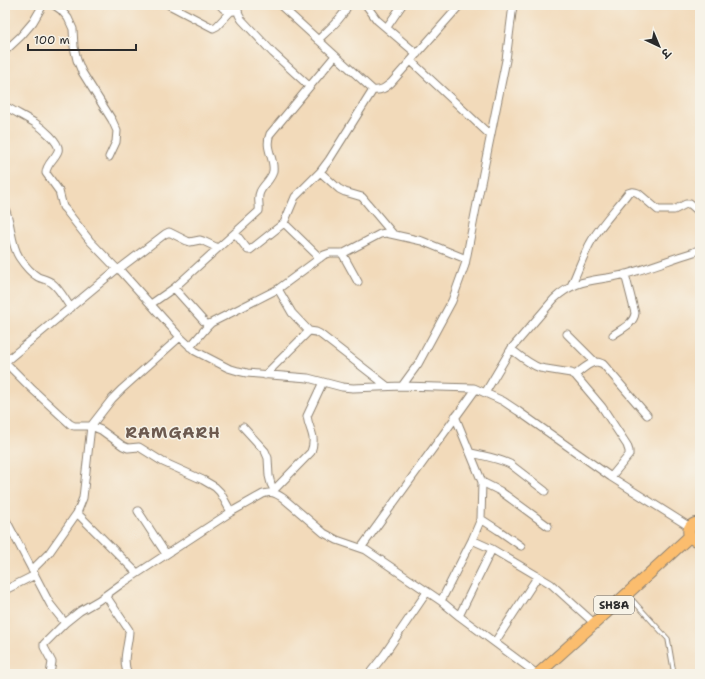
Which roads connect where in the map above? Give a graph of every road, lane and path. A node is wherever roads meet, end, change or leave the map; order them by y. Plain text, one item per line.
1 (43, 5) edge
2 (54, 5) edge
3 (169, 5) edge
4 (220, 5) edge
5 (280, 5) edge
6 (347, 5) edge
7 (366, 5) edge
8 (402, 5) edge
9 (460, 5) edge
10 (513, 5) edge
11 (238, 8) edge
12 (230, 12) junction
13 (387, 28) junction
14 (318, 40) junction
15 (5, 51) edge
16 (417, 54) junction
17 (335, 56) junction
18 (411, 61) junction
19 (309, 86) junction
20 (373, 90) junction
21 (5, 106) edge
22 (490, 135) junction
23 (109, 157) dead end
24 (320, 172) junction
25 (5, 209) edge
26 (700, 213) edge
27 (284, 223) junction
28 (235, 233) junction
29 (393, 234) junction
30 (218, 248) junction
31 (700, 249) edge
32 (342, 253) junction
33 (320, 258) junction
34 (466, 259) junction
35 (118, 269) junction
36 (625, 274) junction
37 (358, 282) dead end
38 (571, 286) junction
39 (174, 288) junction
40 (278, 289) junction
41 (151, 304) junction
42 (71, 308) junction
43 (208, 326) junction
44 (309, 331) junction
45 (567, 334) dead end
46 (613, 335) dead end
47 (180, 337) junction
48 (190, 347) junction
49 (511, 349) junction
50 (5, 362) edge
51 (595, 362) junction
52 (265, 375) junction
53 (575, 375) junction
54 (323, 382) junction
55 (387, 386) junction
56 (405, 386) junction
57 (475, 388) junction
58 (485, 393) junction
59 (647, 415) dead end
60 (456, 416) junction
61 (91, 426) junction
62 (243, 427) dead end
63 (471, 453) junction
64 (611, 477) junction
65 (482, 482) junction
66 (273, 491) junction
67 (545, 491) dead end
68 (138, 511) dead end
69 (231, 512) junction
70 (77, 513) junction
71 (5, 518) edge
72 (481, 520) junction
73 (548, 526) dead end
74 (693, 529) edge
75 (472, 540) junction
76 (700, 541) edge
77 (521, 546) dead end
78 (361, 548) junction
79 (492, 548) junction
80 (166, 554) junction
81 (33, 572) junction
82 (137, 574) junction
83 (538, 576) junction
84 (5, 590) edge
85 (427, 592) junction
86 (627, 594) junction
87 (106, 596) junction
88 (441, 602) junction
89 (459, 616) junction
90 (64, 623) junction
91 (594, 623) junction
92 (495, 642) junction
93 (50, 674) edge
94 (128, 674) edge
95 (369, 674) edge
96 (538, 674) edge
97 (674, 674) edge

1 - 15 street
2 - 23 street
3 - 12 street
4 - 12 street
5 - 14 street
6 - 14 street
7 - 13 street
8 - 13 street
9 - 16 street
10 - 22 street
11 - 12 street
11 - 19 street
13 - 16 street
14 - 17 street
16 - 18 street
17 - 19 street
17 - 20 street
18 - 20 street
18 - 22 street
19 - 28 street
20 - 24 street
21 - 35 street
22 - 34 street
24 - 27 street
24 - 29 street
25 - 42 street
26 - 38 street
27 - 28 street
27 - 33 street
28 - 30 street
29 - 32 street
29 - 34 street
30 - 35 street
30 - 39 street
31 - 36 street
32 - 33 street
32 - 37 street
33 - 40 street
34 - 56 street
35 - 41 street
35 - 42 street
36 - 38 street
36 - 46 street
38 - 49 street
39 - 41 street
39 - 43 street
40 - 43 street
40 - 44 street
41 - 47 street
42 - 50 street
43 - 48 street
44 - 52 street
44 - 55 street
45 - 51 street
47 - 48 street
47 - 61 street
48 - 52 street
49 - 53 street
49 - 58 street
50 - 61 street
51 - 53 street
51 - 59 street
52 - 54 street
53 - 64 street
54 - 55 street
54 - 66 street
55 - 56 street
56 - 57 street
57 - 58 street
57 - 60 street
58 - 64 street
60 - 63 street
60 - 78 street
61 - 69 street
61 - 70 street
62 - 66 street
63 - 65 street
63 - 67 street
64 - 74 street
65 - 72 street
65 - 73 street
66 - 69 street
66 - 78 street
68 - 80 street
69 - 80 street
70 - 81 street
70 - 82 street
71 - 81 street
72 - 75 street
72 - 77 street
74 - 76 main road
74 - 86 main road, SH8A
75 - 79 street
75 - 88 street
78 - 85 street
79 - 83 street
79 - 89 street
80 - 82 street
81 - 84 street
81 - 90 street
82 - 87 street
83 - 91 street
83 - 92 street
85 - 88 street
85 - 95 street
86 - 91 main road, SH8A
86 - 97 lane
87 - 90 street
87 - 94 street
88 - 89 street
89 - 92 street
90 - 93 street
91 - 96 main road, SH8A
92 - 96 street

